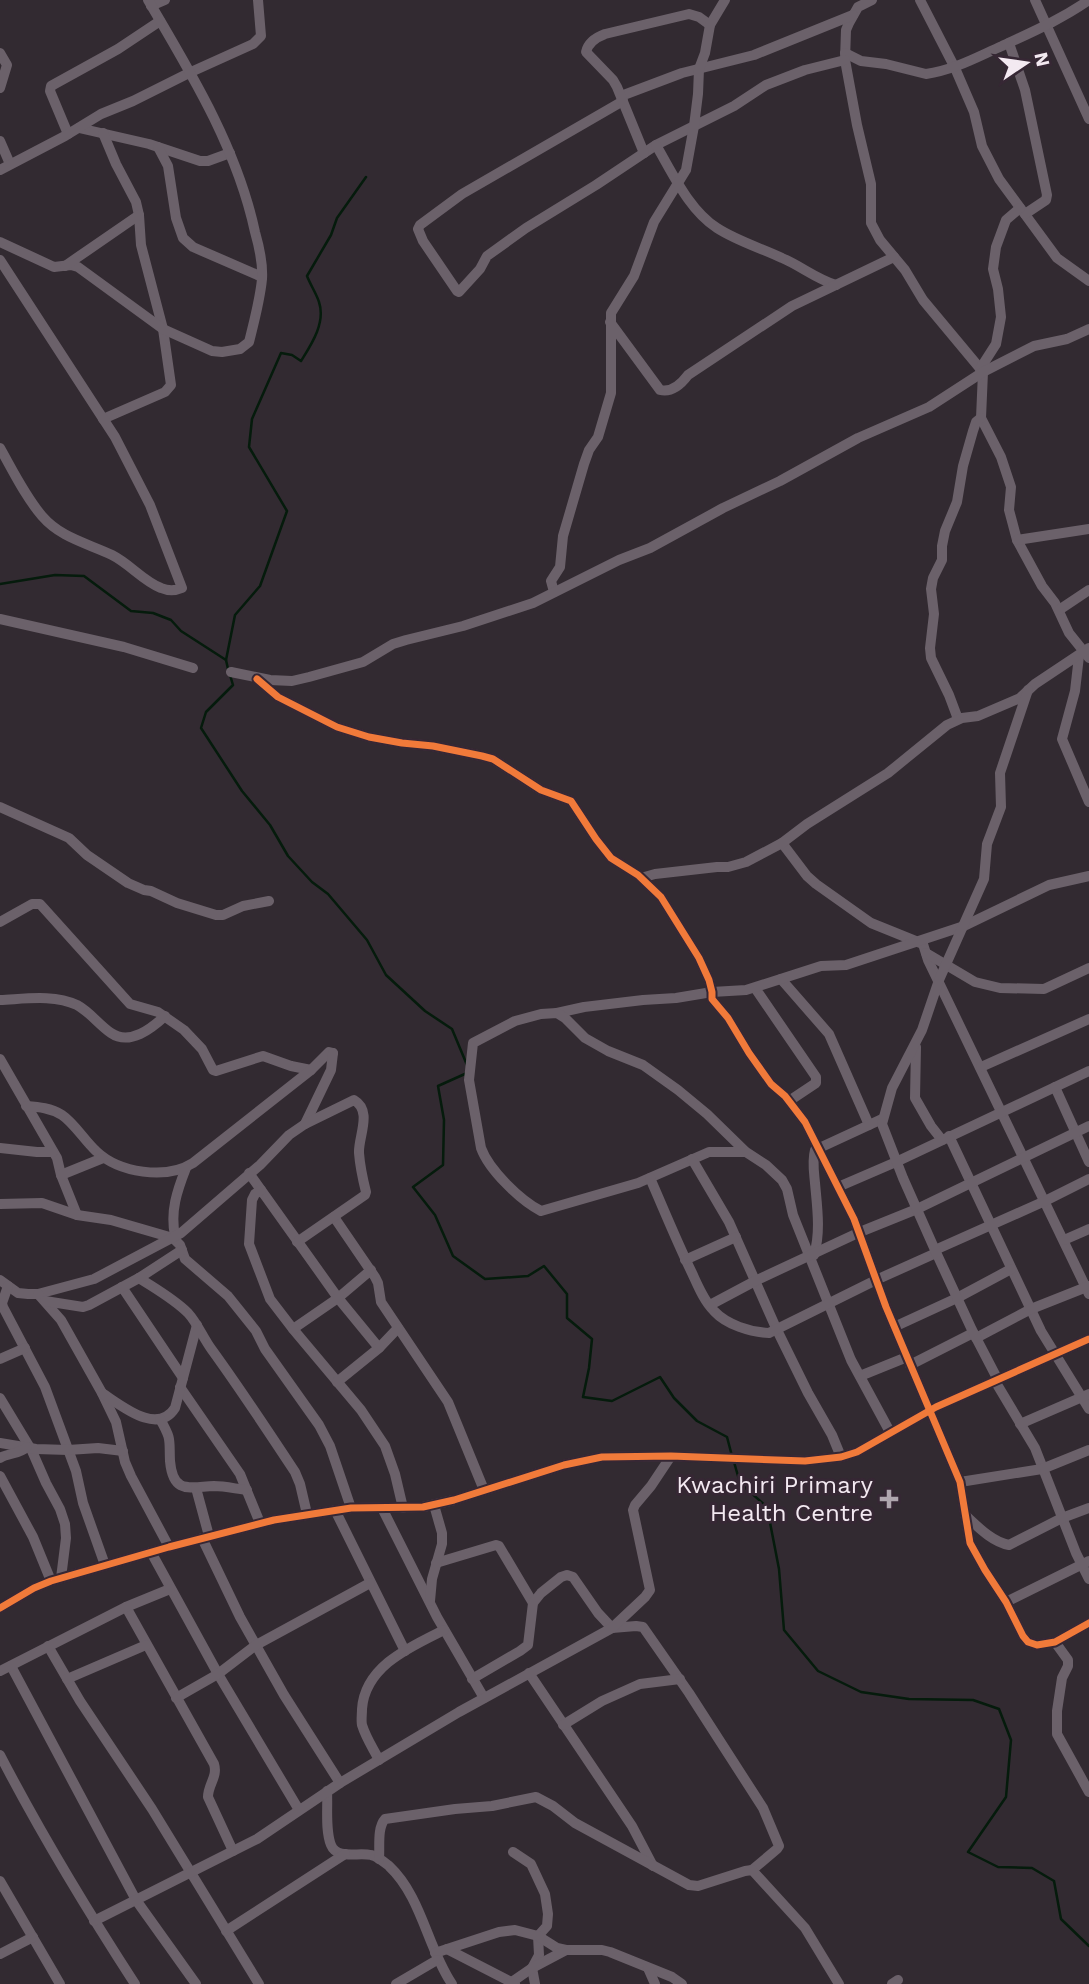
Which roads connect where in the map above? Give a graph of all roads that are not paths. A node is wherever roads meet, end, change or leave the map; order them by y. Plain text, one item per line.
1 (165, 0) edge
2 (258, 0) edge
3 (725, 0) edge
4 (872, 0) edge
5 (920, 0) edge
6 (1035, 0) edge
7 (1089, 0) edge
8 (149, 3) edge
9 (853, 15) junction
10 (160, 21) junction
11 (710, 25) junction
12 (1046, 26) junction
13 (1009, 43) junction
14 (0, 53) edge
15 (845, 56) junction
16 (955, 68) junction
17 (699, 69) junction
18 (191, 72) junction
19 (0, 88) edge
20 (622, 99) junction
21 (1089, 119) edge
22 (694, 126) junction
23 (79, 128) junction
24 (103, 133) junction
25 (68, 134) junction
26 (0, 141) edge
27 (656, 145) junction
28 (158, 147) junction
29 (230, 153) junction
30 (644, 153) junction
31 (10, 164) junction
32 (0, 170) edge
33 (679, 183) junction
34 (1023, 211) junction
35 (139, 215) junction
36 (0, 242) edge
37 (894, 257) junction
38 (0, 260) edge
39 (65, 266) junction
40 (262, 277) junction
41 (1089, 281) edge
42 (836, 285) junction
43 (610, 321) junction
44 (163, 329) junction
45 (1089, 329) edge
46 (982, 370) junction
47 (981, 418) junction
48 (103, 419) junction
49 (0, 447) edge
50 (1089, 529) edge
51 (1017, 540) junction
52 (1089, 590) edge
53 (554, 593) junction
54 (1059, 610) junction
55 (0, 619) edge
56 (1085, 653) edge
57 (193, 668) dead end
58 (231, 672) dead end
59 (257, 679) junction
60 (1028, 690) junction
61 (958, 719) junction
62 (1089, 802) edge
63 (0, 807) edge
64 (782, 843) junction
65 (1089, 876) edge
66 (641, 878) junction
67 (269, 901) dead end
68 (0, 922) edge
69 (964, 926) junction
70 (916, 942) junction
71 (926, 952) junction
72 (946, 966) junction
73 (1089, 968) edge
74 (782, 979) junction
75 (939, 980) junction
76 (755, 988) junction
77 (712, 992) junction
78 (0, 1000) edge
79 (557, 1013) junction
80 (165, 1016) junction
81 (1089, 1019) edge
82 (916, 1042) junction
83 (0, 1059) edge
84 (981, 1067) junction
85 (311, 1070) junction
86 (1089, 1071) edge
87 (1055, 1087) junction
88 (789, 1101) junction
89 (26, 1106) junction
90 (1002, 1112) junction
91 (882, 1119) junction
92 (305, 1124) junction
93 (869, 1125) junction
94 (1089, 1126) edge
95 (1076, 1133) junction
96 (945, 1138) junction
97 (0, 1148) edge
98 (820, 1148) junction
99 (53, 1152) junction
100 (746, 1152) junction
101 (1023, 1156) junction
102 (103, 1158) junction
103 (692, 1159) junction
104 (896, 1162) junction
105 (1089, 1162) edge
106 (186, 1168) junction
107 (248, 1173) junction
108 (61, 1175) junction
109 (650, 1178) junction
110 (1089, 1179) edge
111 (971, 1182) junction
112 (838, 1187) junction
113 (261, 1190) junction
114 (1045, 1201) junction
115 (0, 1204) edge
116 (916, 1209) junction
117 (77, 1215) junction
118 (334, 1217) junction
119 (991, 1224) junction
120 (1089, 1229) edge
121 (860, 1232) junction
122 (174, 1237) junction
123 (736, 1237) junction
124 (1064, 1240) junction
125 (297, 1241) junction
126 (183, 1250) junction
127 (935, 1251) junction
128 (812, 1256) junction
129 (685, 1260) junction
130 (1012, 1269) junction
131 (371, 1270) junction
132 (139, 1279) junction
133 (757, 1280) junction
134 (876, 1280) junction
135 (122, 1287) junction
136 (3, 1288) edge
137 (1088, 1289) edge
138 (42, 1298) junction
139 (338, 1298) junction
140 (957, 1298) junction
141 (828, 1304) junction
142 (710, 1305) junction
143 (1031, 1309) junction
144 (197, 1325) junction
145 (894, 1327) junction
146 (398, 1328) junction
147 (776, 1328) junction
148 (293, 1329) junction
149 (975, 1336) junction
150 (1089, 1339) edge
151 (25, 1348) junction
152 (379, 1348) junction
153 (1055, 1354) junction
154 (0, 1359) edge
155 (908, 1361) junction
156 (860, 1376) junction
157 (996, 1380) junction
158 (337, 1382) junction
159 (182, 1383) junction
160 (102, 1393) junction
161 (1085, 1395) edge
162 (0, 1398) edge
163 (1089, 1409) edge
164 (929, 1411) junction
165 (160, 1419) junction
166 (1020, 1424) junction
167 (890, 1432) junction
168 (0, 1443) edge
169 (28, 1446) junction
170 (68, 1450) junction
171 (1089, 1450) edge
172 (123, 1451) junction
173 (671, 1456) junction
174 (841, 1457) junction
175 (0, 1458) edge
176 (1042, 1469) junction
177 (0, 1476) edge
178 (960, 1482) junction
179 (195, 1489) junction
180 (247, 1490) junction
181 (484, 1490) junction
182 (435, 1504) junction
183 (1089, 1507) edge
184 (351, 1508) junction
185 (382, 1508) junction
186 (403, 1508) junction
187 (335, 1510) junction
188 (307, 1514) junction
189 (965, 1515) junction
190 (1062, 1518) junction
191 (260, 1523) junction
192 (205, 1537) junction
193 (169, 1546) junction
194 (151, 1552) junction
195 (1085, 1562) edge
196 (436, 1563) junction
197 (105, 1565) junction
198 (56, 1579) junction
199 (1089, 1579) edge
200 (370, 1583) junction
201 (170, 1589) junction
202 (430, 1602) junction
203 (1006, 1602) junction
204 (533, 1603) junction
205 (125, 1607) junction
206 (0, 1608) edge
207 (1089, 1623) edge
208 (612, 1628) junction
209 (444, 1629) junction
210 (1055, 1642) junction
211 (146, 1645) junction
212 (256, 1645) junction
213 (48, 1646) junction
214 (405, 1651) junction
215 (11, 1666) junction
216 (0, 1671) edge
217 (528, 1673) junction
218 (218, 1674) junction
219 (67, 1679) junction
220 (472, 1679) junction
221 (680, 1679) junction
222 (176, 1698) junction
223 (484, 1698) junction
224 (563, 1725) junction
225 (0, 1755) edge
226 (379, 1759) junction
227 (340, 1783) junction
228 (327, 1791) junction
229 (1089, 1792) edge
230 (299, 1810) junction
231 (233, 1851) junction
232 (513, 1852) dead end
233 (345, 1854) junction
234 (379, 1859) junction
235 (653, 1866) junction
236 (752, 1870) junction
237 (189, 1873) junction
238 (0, 1881) edge
239 (136, 1900) junction
240 (94, 1921) junction
241 (226, 1931) junction
242 (538, 1936) junction
243 (33, 1937) junction
244 (447, 1949) junction
245 (566, 1950) junction
246 (0, 1954) edge
247 (436, 1957) junction
248 (532, 1968) junction
249 (648, 1968) junction
250 (60, 1984) edge
251 (135, 1984) edge
252 (196, 1984) edge
253 (259, 1984) edge
254 (396, 1984) edge
255 (452, 1984) edge
256 (512, 1984) edge
257 (535, 1984) edge
258 (655, 1984) edge
259 (682, 1984) edge
260 (839, 1984) edge

1 - 8 street
2 - 18 street
3 - 11 street
4 - 9 street
5 - 16 street
6 - 12 street
7 - 12 street
8 - 10 street
9 - 15 street
9 - 17 street
10 - 18 street
10 - 25 street
11 - 17 street
11 - 20 street
12 - 13 street
12 - 21 street
13 - 16 street
13 - 34 street
14 - 19 street
15 - 16 street
15 - 22 street
15 - 37 street
16 - 34 street
17 - 20 street
17 - 22 street
18 - 23 street
18 - 29 street
20 - 30 street
20 - 30 street
22 - 27 street
22 - 33 street
23 - 24 street
23 - 25 street
24 - 28 street
24 - 35 street
25 - 31 street
26 - 31 street
27 - 30 street
27 - 33 street
28 - 29 street
28 - 40 street
29 - 40 street
31 - 32 street
33 - 42 street
33 - 43 street
34 - 41 street
34 - 46 street
35 - 39 street
35 - 44 street
36 - 39 street
37 - 42 street
37 - 46 street
38 - 48 street
39 - 44 street
40 - 44 street
42 - 43 street
43 - 53 street
44 - 48 street
45 - 46 street
46 - 47 street
46 - 53 street
47 - 51 street
47 - 61 street
48 - 49 street
50 - 51 street
51 - 54 street
52 - 54 street
53 - 59 street
54 - 56 street
55 - 57 street
56 - 60 street
56 - 62 street
58 - 59 street
59 - 66 street
60 - 61 street
60 - 69 street
61 - 64 street
63 - 67 street
64 - 66 street
64 - 70 street
65 - 69 street
66 - 77 street
68 - 80 street
69 - 70 street
69 - 72 street
70 - 71 street
70 - 74 street
71 - 72 street
71 - 75 street
72 - 73 street
72 - 75 street
74 - 76 street
74 - 93 street
75 - 82 street
75 - 84 street
76 - 77 street
76 - 88 street
77 - 79 street
77 - 88 street
78 - 80 street
79 - 100 street
79 - 109 street
80 - 85 street
81 - 84 street
82 - 91 street
82 - 96 street
83 - 89 street
84 - 90 street
85 - 92 street
85 - 106 street
86 - 87 street
87 - 90 street
87 - 95 street
88 - 98 street
89 - 99 street
89 - 102 street
90 - 96 street
90 - 101 street
91 - 93 street
91 - 104 street
92 - 107 street
92 - 118 street
93 - 98 street
94 - 95 street
95 - 101 street
95 - 105 street
96 - 104 street
96 - 111 street
97 - 99 street
98 - 112 street
98 - 128 street
99 - 108 street
100 - 103 street
100 - 128 street
101 - 111 street
101 - 114 street
102 - 106 street
102 - 108 street
103 - 109 street
103 - 123 street
104 - 112 street
104 - 116 street
106 - 122 street
107 - 113 street
107 - 122 street
108 - 117 street
109 - 129 street
110 - 114 street
111 - 116 street
111 - 119 street
112 - 121 street
113 - 125 street
113 - 148 street
114 - 119 street
114 - 124 street
115 - 117 street
116 - 121 street
116 - 127 street
117 - 122 street
118 - 125 street
118 - 131 street
119 - 127 street
119 - 130 street
120 - 124 street
121 - 128 street
121 - 134 street
122 - 126 street
122 - 138 street
123 - 129 street
123 - 133 street
124 - 137 street
125 - 139 street
126 - 132 street
126 - 184 street
127 - 134 street
127 - 140 street
128 - 133 street
128 - 141 street
129 - 142 street
130 - 140 street
130 - 143 street
131 - 139 street
131 - 146 street
132 - 135 street
132 - 144 street
133 - 142 street
133 - 147 street
134 - 141 street
134 - 145 street
135 - 138 street
135 - 159 street
136 - 138 street
136 - 151 street
137 - 143 street
138 - 160 street
139 - 148 street
139 - 152 street
140 - 145 street
140 - 149 street
141 - 147 street
141 - 156 street
142 - 147 street
143 - 149 street
143 - 153 street
144 - 159 street
144 - 188 street
145 - 155 street
146 - 152 street
146 - 181 street
147 - 174 street
148 - 158 street
149 - 155 street
149 - 157 street
150 - 153 street
151 - 154 street
151 - 170 street
152 - 158 street
153 - 157 street
153 - 161 street
155 - 156 street
155 - 164 street
156 - 167 street
157 - 164 street
157 - 166 street
158 - 186 street
159 - 165 street
159 - 180 street
160 - 165 street
160 - 172 street
161 - 163 street
161 - 166 street
162 - 169 street
164 - 167 street
164 - 178 street
165 - 179 street
166 - 176 street
167 - 174 street
168 - 169 street
169 - 170 street
169 - 175 street
169 - 198 street
170 - 172 street
170 - 197 street
171 - 176 street
172 - 193 street
173 - 174 street
173 - 181 street
173 - 208 street
176 - 178 street
176 - 190 street
177 - 198 street
178 - 189 street
179 - 180 street
179 - 192 street
180 - 191 street
181 - 182 street
182 - 186 street
182 - 196 street
183 - 190 street
184 - 185 street
184 - 187 street
185 - 186 street
185 - 202 street
187 - 188 street
187 - 200 street
188 - 191 street
189 - 190 street
189 - 203 street
190 - 195 street
191 - 192 street
192 - 193 street
192 - 212 street
193 - 194 street
194 - 197 street
194 - 201 street
195 - 199 street
195 - 203 street
196 - 202 street
196 - 204 street
197 - 198 street
198 - 206 street
200 - 212 street
200 - 214 street
201 - 205 street
201 - 218 street
202 - 209 street
203 - 210 street
204 - 208 street
204 - 220 street
205 - 211 street
205 - 213 street
207 - 210 street
208 - 217 street
208 - 221 street
209 - 214 street
209 - 220 street
210 - 229 street
211 - 219 street
211 - 222 street
212 - 218 street
212 - 227 street
213 - 215 street
213 - 219 street
214 - 226 street
215 - 216 street
215 - 239 street
217 - 223 street
217 - 224 street
218 - 222 street
218 - 230 street
219 - 237 street
220 - 223 street
221 - 224 street
221 - 236 street
222 - 231 street
223 - 226 street
224 - 235 street
225 - 240 street
226 - 227 street
227 - 228 street
228 - 230 street
228 - 233 street
230 - 231 street
231 - 237 street
232 - 242 street
233 - 234 street
233 - 241 street
234 - 235 street
234 - 247 street
235 - 236 street
236 - 260 street
237 - 239 street
237 - 241 street
238 - 243 street
239 - 240 street
239 - 252 street
240 - 251 street
241 - 253 street
242 - 244 street
242 - 245 street
242 - 248 street
243 - 246 street
243 - 250 street
244 - 247 street
244 - 256 street
245 - 248 street
245 - 249 street
247 - 254 street
247 - 255 street
248 - 256 street
248 - 257 street
249 - 258 street
249 - 259 street

